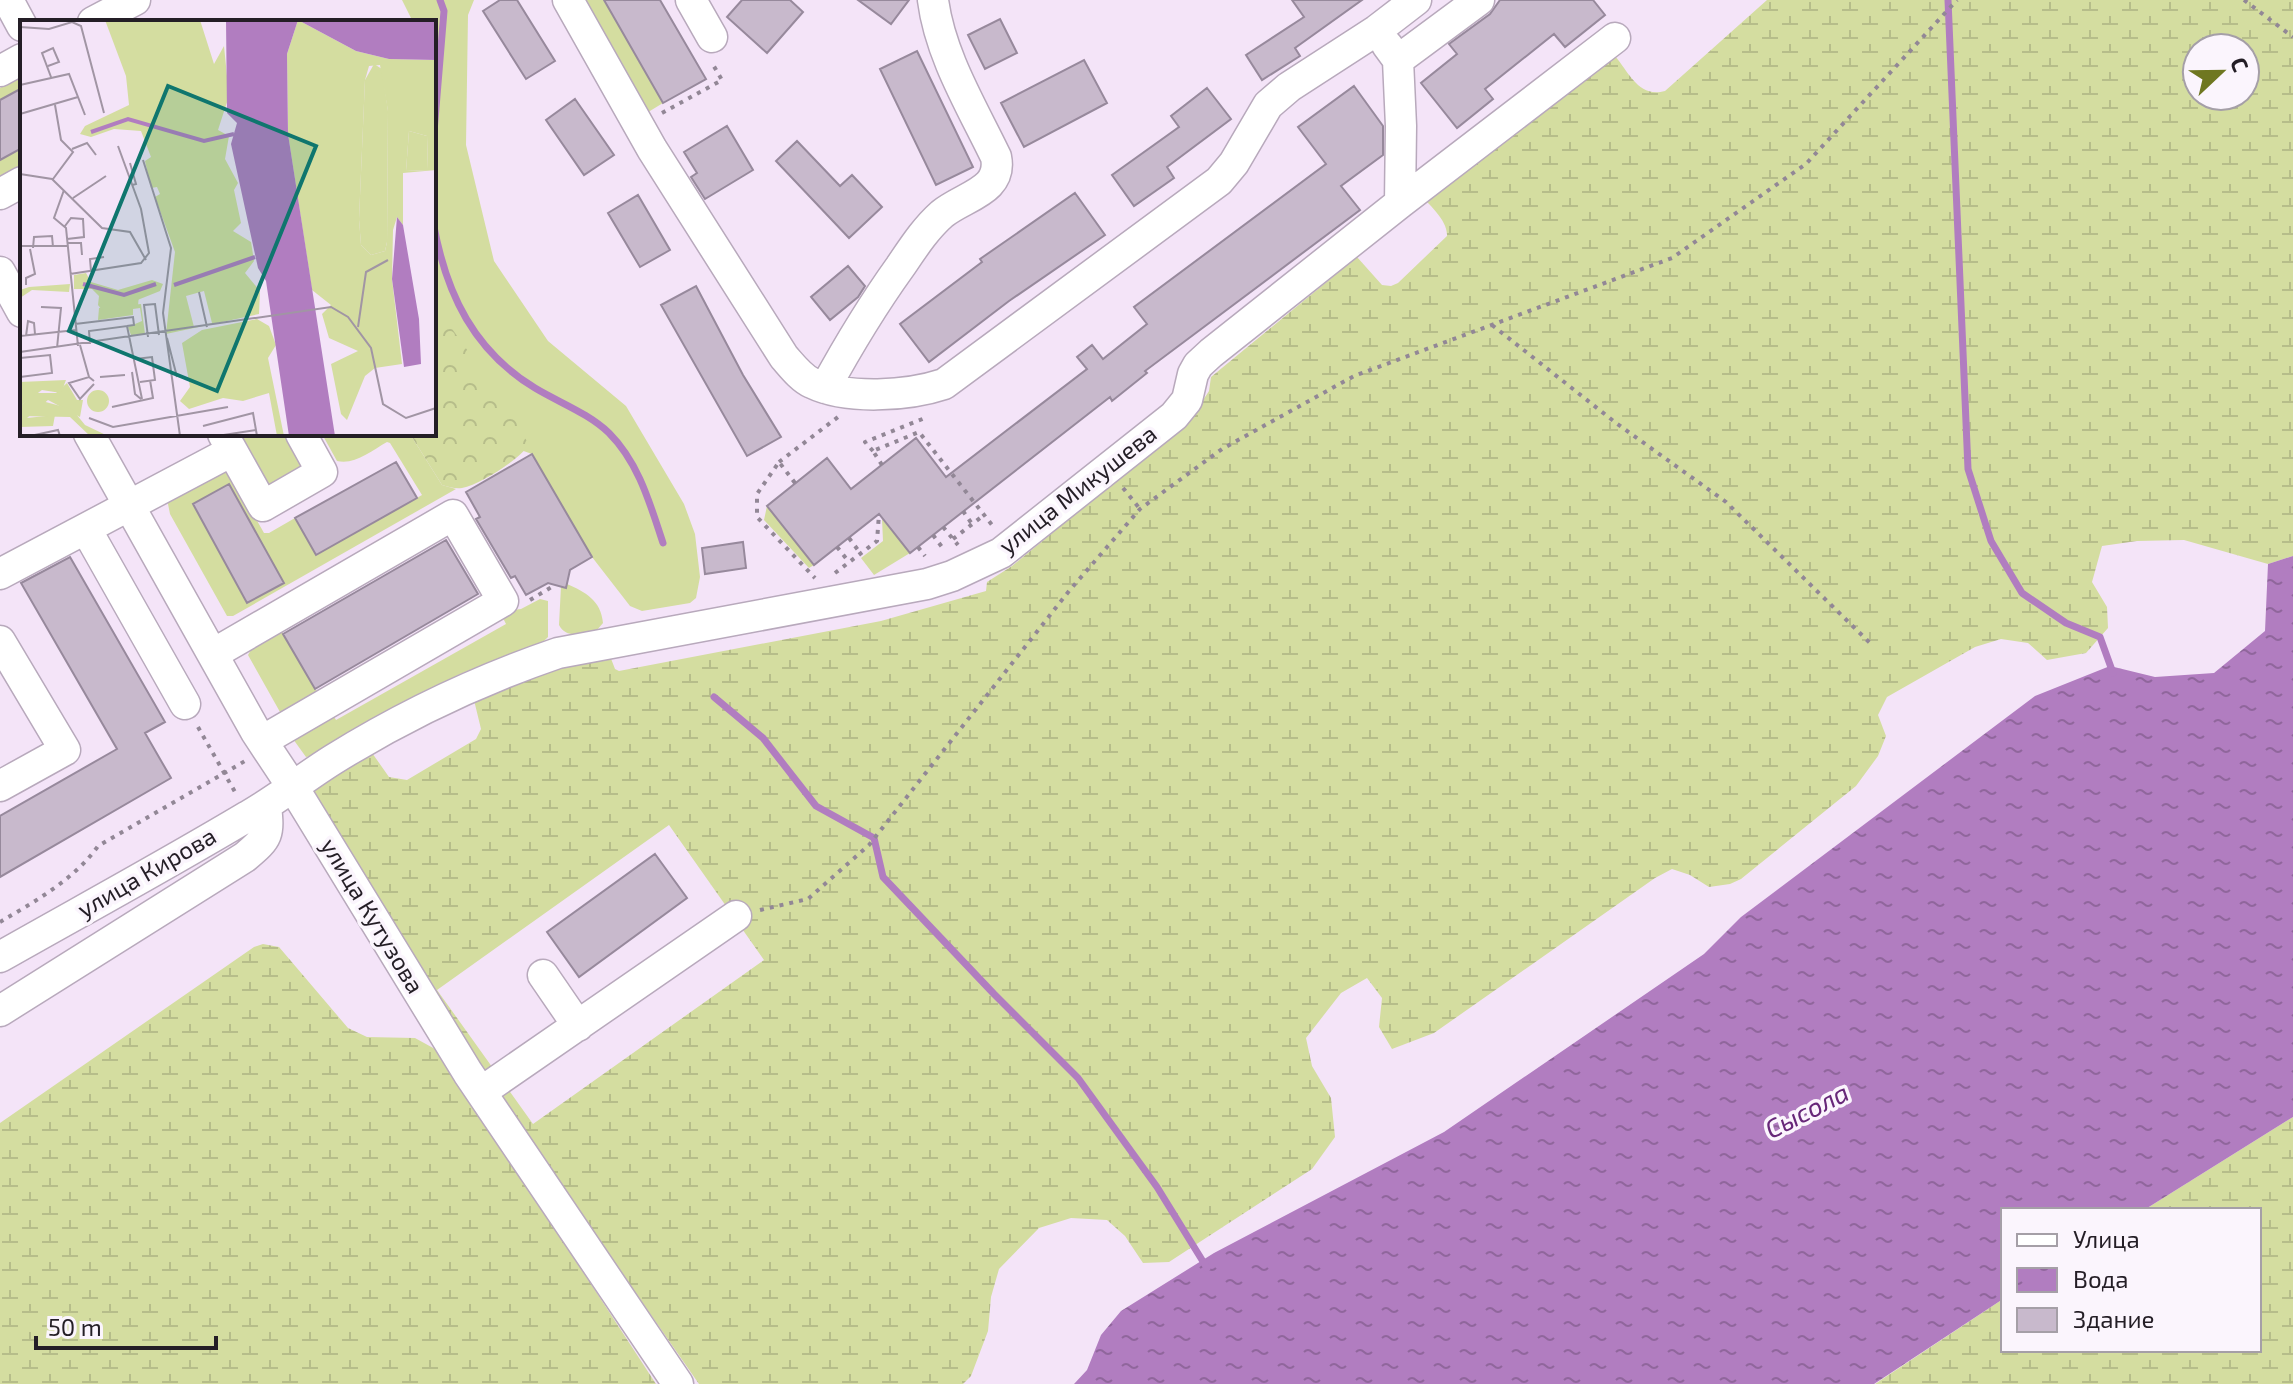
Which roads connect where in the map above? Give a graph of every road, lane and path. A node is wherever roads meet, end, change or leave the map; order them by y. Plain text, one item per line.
1 (8, 0) edge
2 (135, 0) edge
3 (568, 0) edge
4 (691, 0) edge
5 (933, 0) edge
6 (1416, 0) edge
7 (1479, 0) edge
8 (1957, 0) edge
9 (2244, 0) edge
10 (97, 20) edge
11 (20, 22) edge
12 (1377, 30) junction
13 (712, 37) joint
14 (2293, 37) edge
15 (1615, 38) dead end
16 (20, 60) edge
17 (1398, 60) junction
18 (0, 71) edge
19 (639, 126) junction
20 (20, 183) edge
21 (0, 194) edge
22 (1400, 203) junction
23 (0, 272) edge
24 (20, 308) edge
25 (1492, 325) junction
26 (825, 388) junction
27 (930, 417) dead end
28 (90, 436) edge
29 (302, 436) edge
30 (226, 440) edge
31 (873, 451) junction
32 (882, 465) dead end
33 (795, 483) dead end
34 (129, 506) junction
35 (963, 511) dead end
36 (879, 514) dead end
37 (984, 515) junction
38 (972, 524) junction
39 (992, 525) dead end
40 (86, 529) junction
41 (849, 538) dead end
42 (953, 539) dead end
43 (837, 547) dead end
44 (918, 547) dead end
45 (861, 554) junction
46 (927, 558) dead end
47 (849, 562) junction
48 (0, 574) edge
49 (827, 579) dead end
50 (819, 582) dead end
51 (0, 641) edge
52 (1871, 644) dead end
53 (213, 654) junction
54 (185, 704) joint
55 (258, 748) junction
56 (223, 772) junction
57 (0, 786) edge
58 (293, 788) junction
59 (236, 794) dead end
60 (266, 805) junction
61 (106, 896) junction
62 (736, 916) joint
63 (0, 922) edge
64 (126, 932) junction
65 (0, 957) edge
66 (543, 975) dead end
67 (0, 1011) edge
68 (578, 1026) junction
69 (481, 1092) junction
70 (678, 1384) edge

1 - 11 street
2 - 10 street
3 - 19 street
4 - 13 street
5 - 26 street
6 - 12 street
7 - 17 street
8 - 25 path
9 - 14 path
12 - 17 street
12 - 26 street
13 - 19 path
15 - 22 street, улица Микушева
16 - 18 street
17 - 22 street
19 - 26 street
20 - 21 street
22 - 58 street, улица Микушева
23 - 24 street
25 - 52 path
25 - 62 path
27 - 31 path
28 - 34 street, улица Кутузова
29 - 30 street
30 - 34 street
31 - 32 path
31 - 37 path
33 - 50 path
34 - 40 street
34 - 53 street, улица Кутузова
35 - 38 path
36 - 45 path
37 - 38 path
37 - 39 path
38 - 42 path
40 - 48 street
40 - 54 street
41 - 45 path
43 - 47 path
44 - 46 path
45 - 47 path
47 - 49 path
51 - 57 street
53 - 55 street, улица Кутузова
53 - 55 street
54 - 56 path
55 - 56 path
55 - 58 street, улица Кутузова
56 - 59 path
56 - 63 path
58 - 60 street, улица Кирова
58 - 69 street, улица Кутузова
60 - 61 street, улица Кирова
60 - 64 street
61 - 64 street
61 - 65 street, улица Кирова
62 - 68 street
64 - 67 street
66 - 68 street
68 - 69 street
69 - 70 street, улица Кутузова

